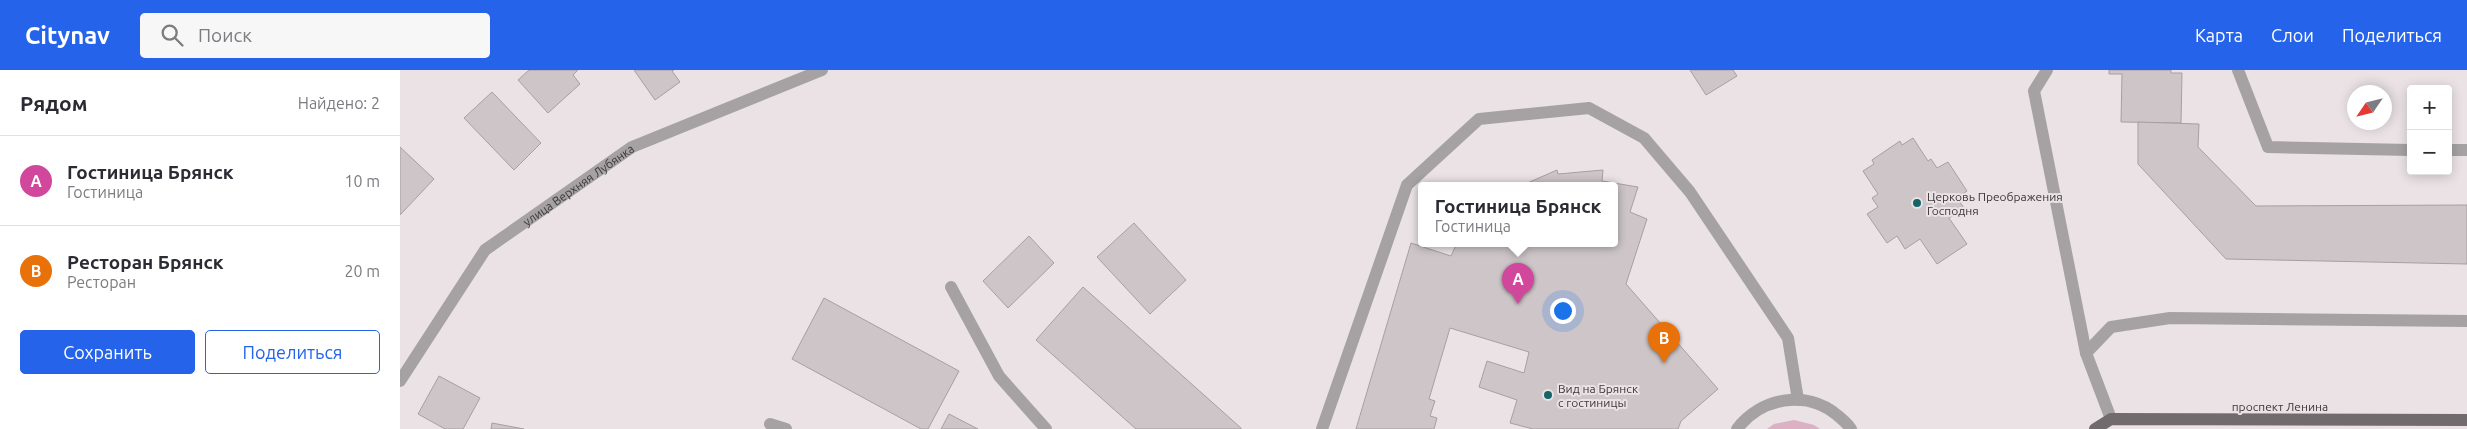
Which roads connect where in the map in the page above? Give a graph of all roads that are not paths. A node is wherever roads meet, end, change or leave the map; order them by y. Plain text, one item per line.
1 (822, 70) edge
2 (2047, 70) edge
3 (2238, 70) edge
4 (2407, 150) edge
5 (2452, 150) edge
6 (2467, 150) edge
7 (951, 287) dead end
8 (2467, 321) edge
9 (2086, 353) junction
10 (400, 381) edge
11 (1798, 400) junction
12 (2112, 419) junction
13 (2467, 420) edge
14 (770, 424) dead end
15 (786, 429) edge
16 (1046, 429) edge
17 (1322, 429) edge
18 (1737, 429) edge
19 (1851, 429) edge
20 (2095, 429) edge

1 - 10 street, улица Верхняя Лубянка
2 - 9 street
3 - 4 street
5 - 6 street
7 - 16 street
8 - 9 street
9 - 12 street
11 - 17 street
11 - 18 street
11 - 19 street
12 - 13 main road, проспект Ленина
12 - 20 main road
14 - 15 street

